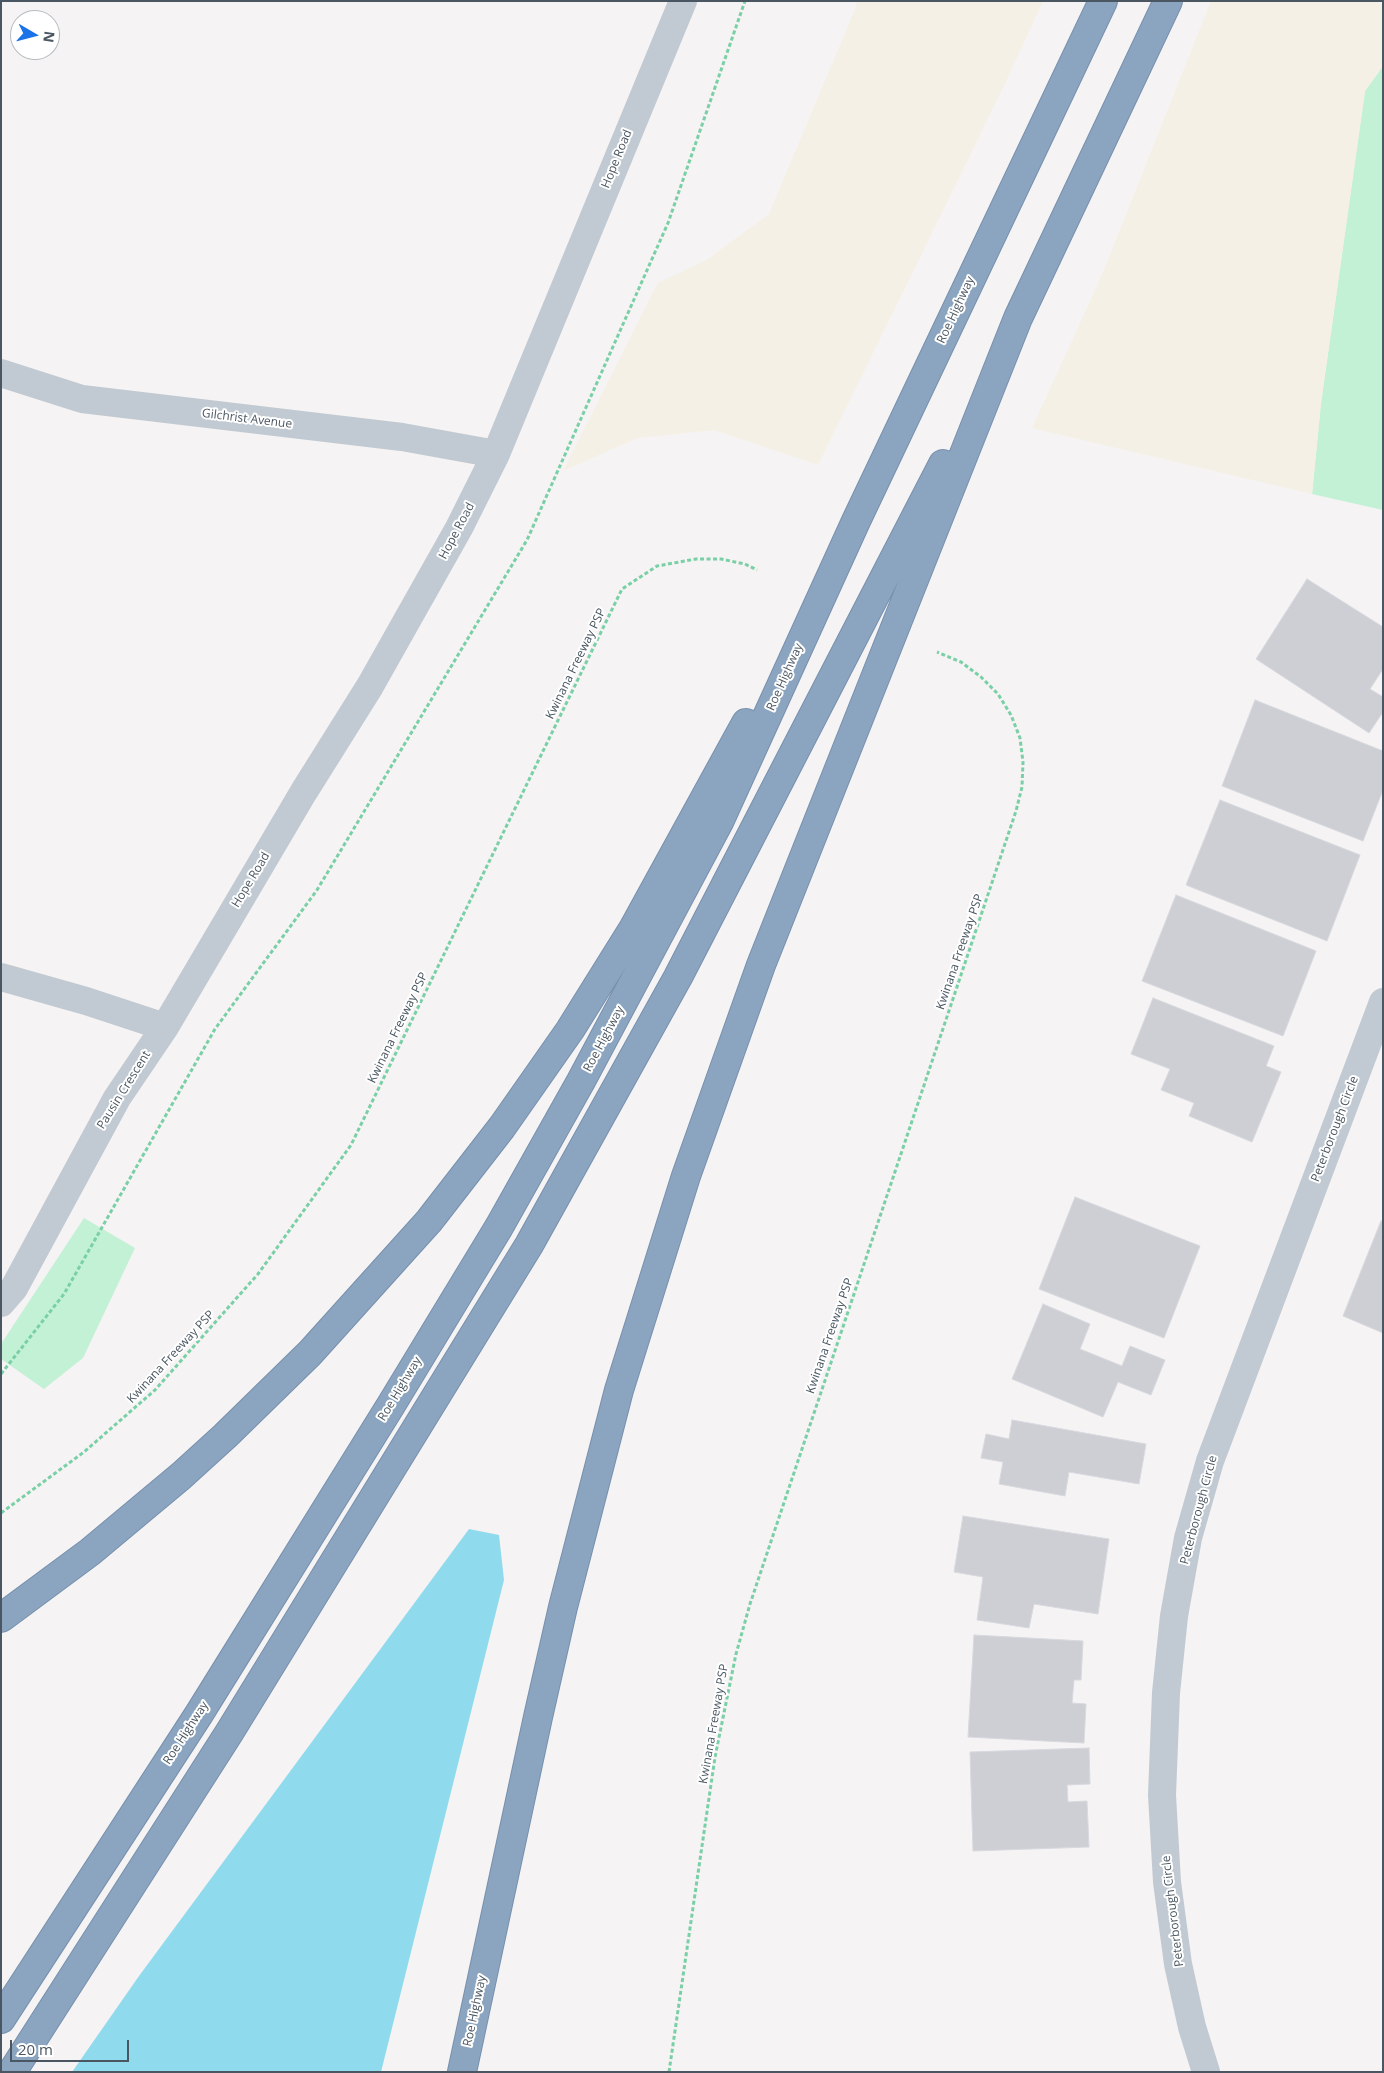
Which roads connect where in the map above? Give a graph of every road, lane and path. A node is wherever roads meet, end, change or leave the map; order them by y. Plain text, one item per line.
1 (683, 1) edge
2 (745, 1) edge
3 (1103, 1) edge
4 (1168, 1) edge
5 (1018, 318) junction
6 (1, 373) edge
7 (496, 454) junction
8 (856, 521) junction
9 (757, 570) dead end
10 (937, 652) dead end
11 (1, 978) edge
12 (1383, 1002) edge
13 (164, 1027) junction
14 (1, 1303) edge
15 (1, 1374) edge
16 (1, 1513) edge
17 (1, 1618) edge
18 (1, 2019) edge
19 (12, 2072) edge
20 (462, 2072) edge
21 (670, 2072) edge
22 (1206, 2072) edge

1 - 7 street, Hope Road
2 - 15 path
3 - 8 highway, Roe Highway
4 - 5 highway, Roe Highway
5 - 19 highway
5 - 20 highway, Roe Highway
6 - 7 street, Gilchrist Avenue
7 - 13 street, Hope Road
8 - 17 highway
8 - 18 highway, Roe Highway
9 - 16 path, Kwinana Freeway PSP
10 - 21 path, Kwinana Freeway PSP
11 - 13 street
12 - 22 street, Peterborough Circle
13 - 14 street, Pausin Crescent

